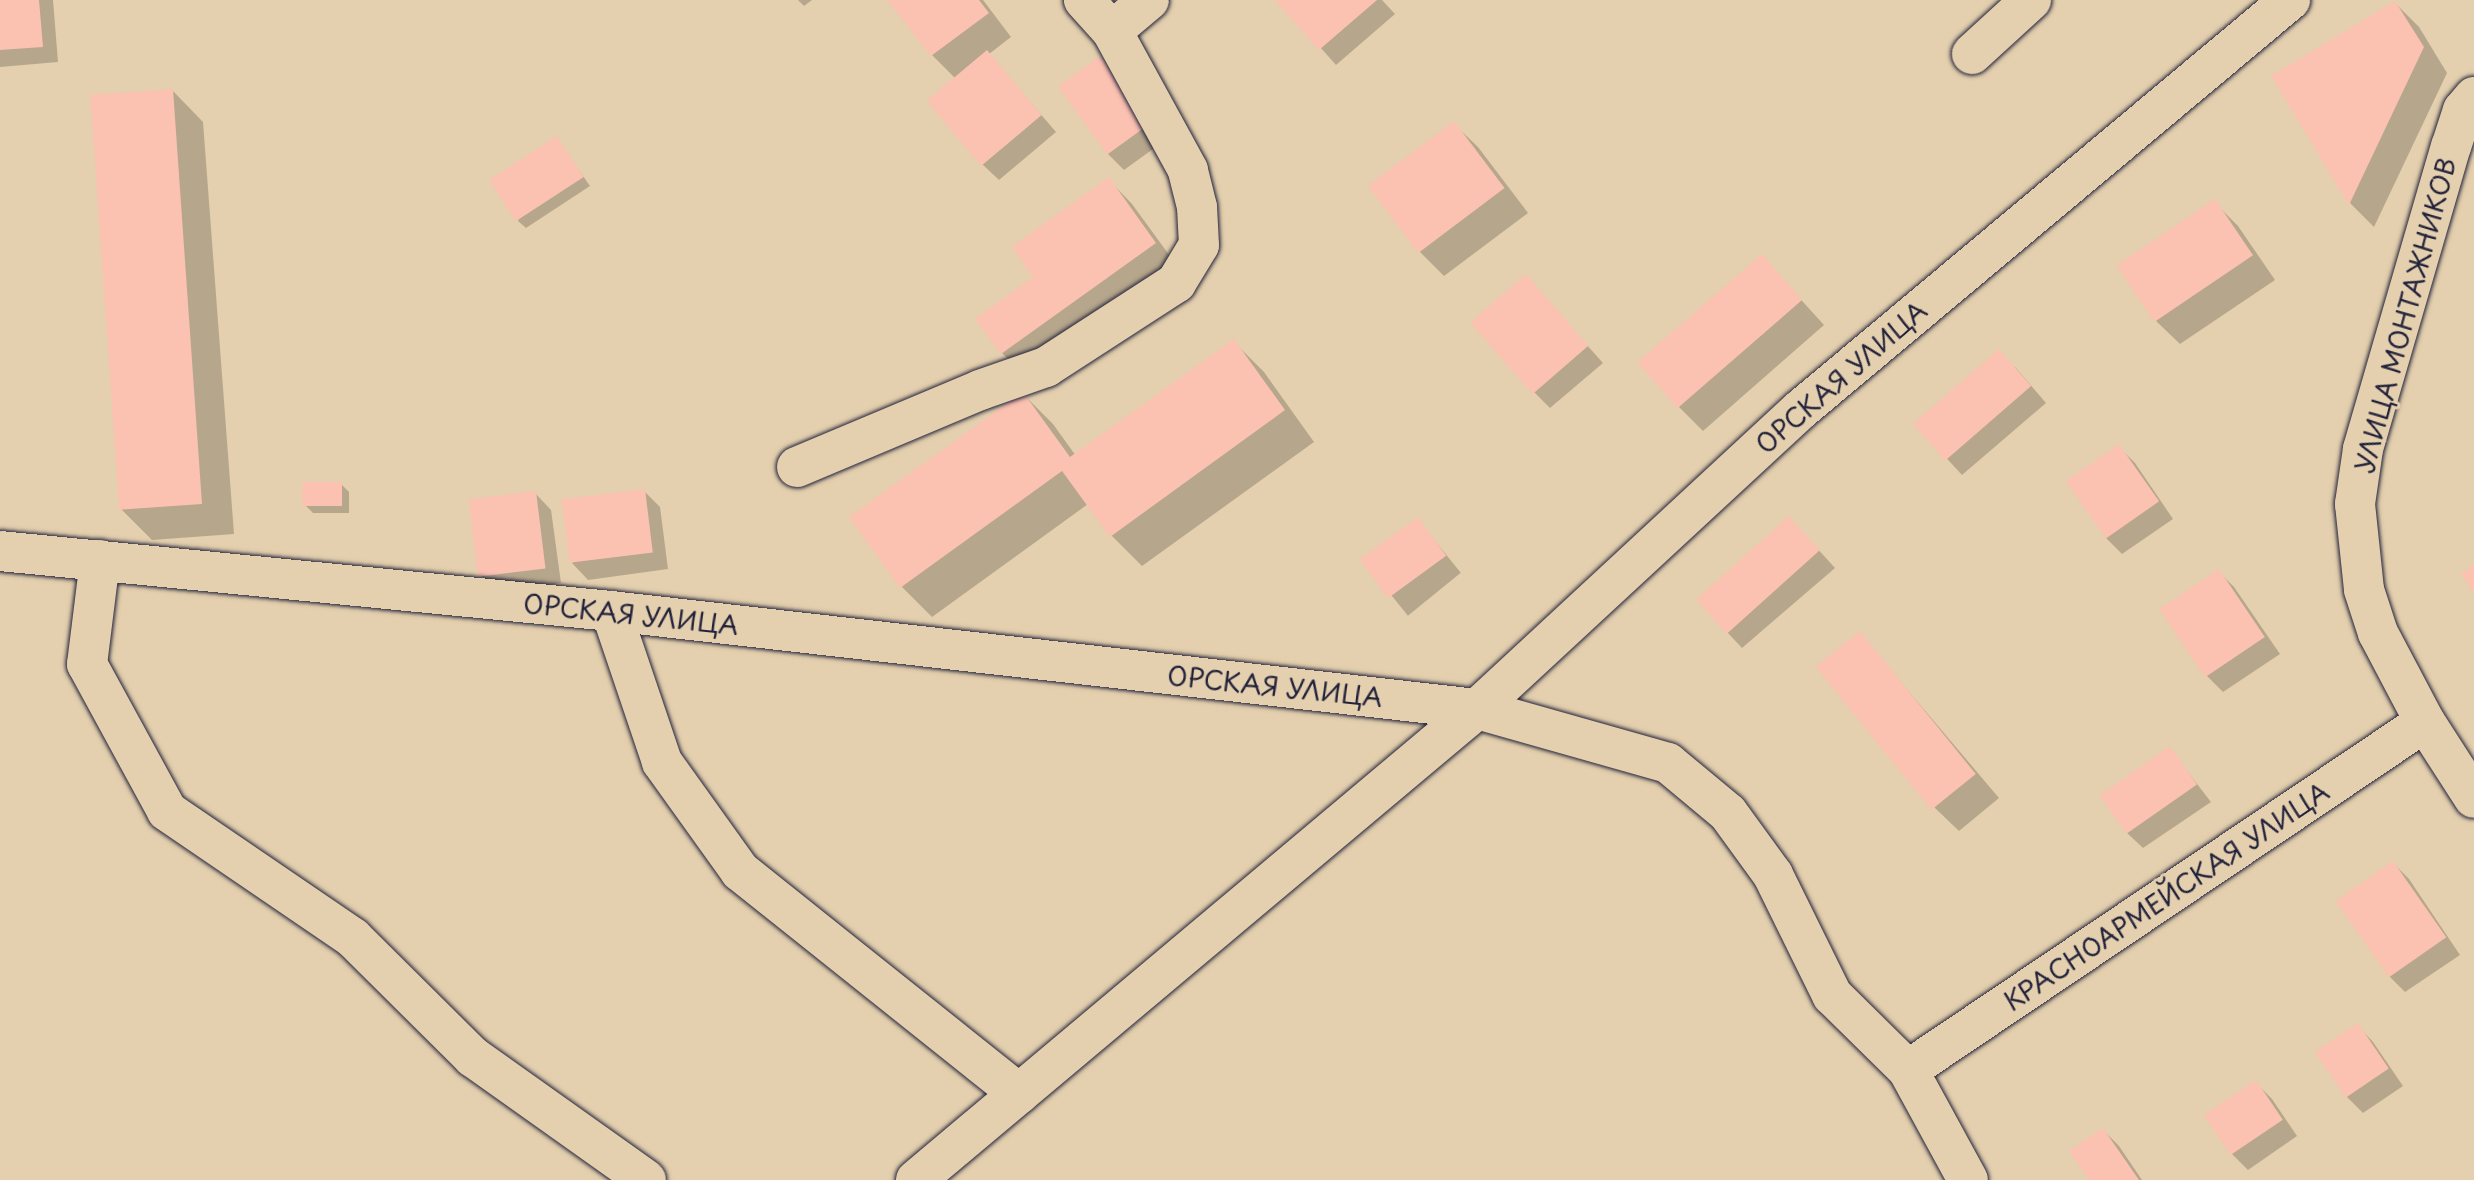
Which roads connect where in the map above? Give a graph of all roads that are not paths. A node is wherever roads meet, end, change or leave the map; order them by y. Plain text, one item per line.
1 (1084, 0) edge
2 (1149, 0) edge
3 (2031, 0) edge
4 (2290, 0) edge
5 (1112, 31) junction
6 (1972, 54) dead end
7 (2474, 97) edge
8 (797, 467) dead end
9 (0, 551) edge
10 (100, 560) junction
11 (611, 611) junction
12 (1477, 709) junction
13 (2425, 722) junction
14 (2474, 798) edge
15 (1908, 1070) junction
16 (1019, 1094) junction
17 (646, 1180) edge
18 (916, 1180) edge
19 (1968, 1180) edge

1 - 5 street
2 - 5 street
3 - 6 street
4 - 12 street, ОРСКАЯ УЛИЦА
5 - 8 street
7 - 13 street, УЛИЦА МОНТАЖНИКОВ
9 - 10 street, ОРСКАЯ УЛИЦА
10 - 11 street, ОРСКАЯ УЛИЦА
10 - 17 street
11 - 12 street, ОРСКАЯ УЛИЦА
11 - 16 street
12 - 15 street
12 - 16 street
13 - 14 street, УЛИЦА МОНТАЖНИКОВ
13 - 15 street, КРАСНОАРМЕЙСКАЯ УЛИЦА
15 - 19 street
16 - 18 street

